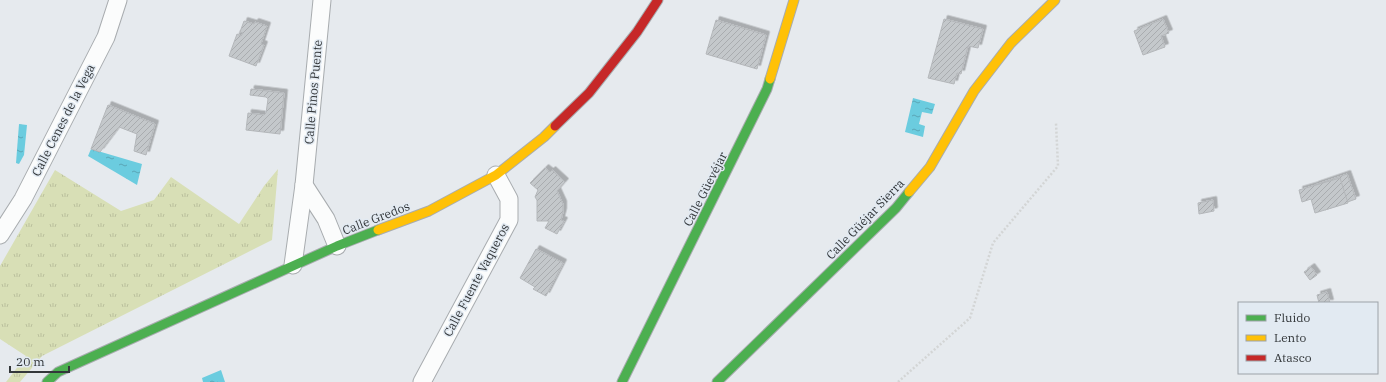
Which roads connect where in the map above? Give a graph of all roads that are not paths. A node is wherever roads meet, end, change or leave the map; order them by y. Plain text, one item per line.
1 (118, 0) edge
2 (322, 0) edge
3 (658, 0) edge
4 (794, 0) edge
5 (1055, 0) edge
6 (496, 175) junction
7 (304, 185) junction
8 (0, 235) edge
9 (337, 246) junction
10 (293, 265) junction
11 (47, 382) edge
12 (422, 382) edge
13 (622, 382) edge
14 (717, 382) edge

1 - 8 street, Calle Cenes de la Vega
2 - 7 street, Calle Pinos Puente
3 - 6 street, Calle Gredos
4 - 13 street, Calle Güevéjar
5 - 14 street, Calle Güéjar Sierra
6 - 9 street, Calle Gredos
6 - 12 street, Calle Fuente Vaqueros
7 - 9 street
7 - 10 street, Calle Pinos Puente
9 - 10 street, Calle Gredos
10 - 11 street, Calle Gredos

